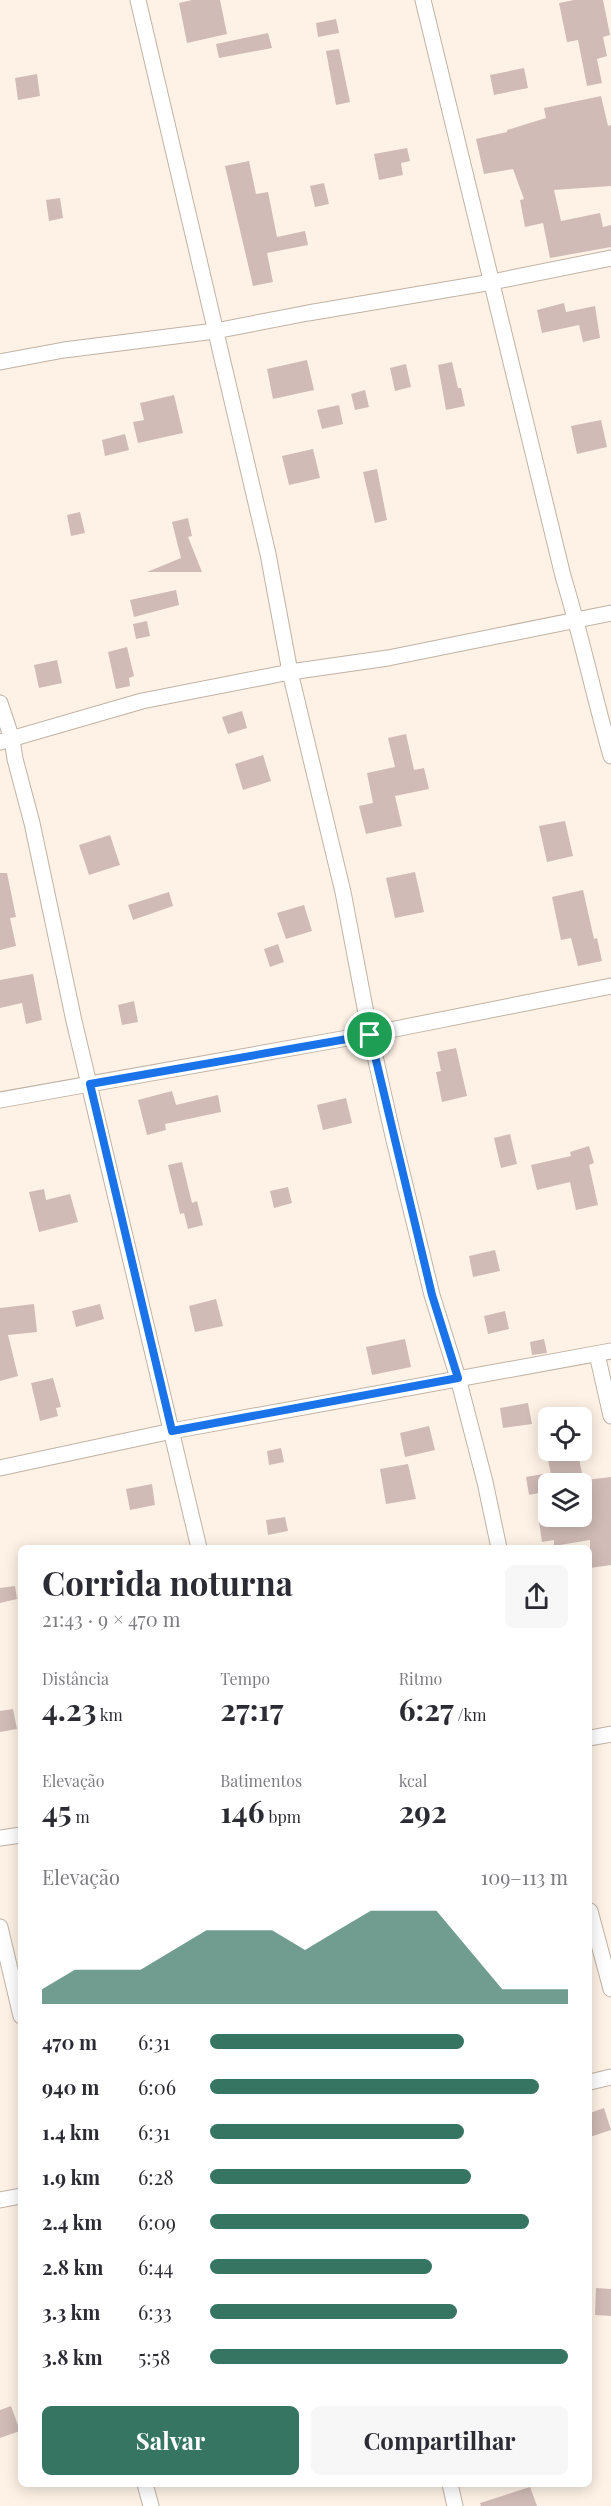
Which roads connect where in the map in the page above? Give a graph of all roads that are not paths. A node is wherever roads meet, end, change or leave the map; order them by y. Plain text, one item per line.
1 (138, 0) edge
2 (423, 0) edge
3 (611, 258) edge
4 (492, 282) junction
5 (215, 331) junction
6 (0, 362) edge
7 (611, 613) edge
8 (577, 621) junction
9 (290, 672) junction
10 (0, 703) edge
11 (6, 741) edge
12 (611, 756) edge
13 (611, 986) edge
14 (370, 1035) junction
15 (90, 1084) junction
16 (0, 1100) edge
17 (604, 1352) edge
18 (458, 1378) junction
19 (611, 1416) edge
20 (172, 1431) junction
21 (0, 1468) edge
22 (198, 1545) edge
23 (498, 1545) edge
24 (611, 1734) edge
25 (592, 1738) edge
26 (18, 1835) edge
27 (0, 1838) edge
28 (592, 1918) edge
29 (0, 1927) edge
30 (611, 1989) edge
31 (18, 2003) edge
32 (611, 2077) edge
33 (592, 2082) edge
34 (18, 2197) edge
35 (0, 2200) edge
36 (146, 2487) edge
37 (451, 2487) edge
38 (151, 2506) edge
39 (455, 2506) edge

1 - 5 street
2 - 4 street
3 - 4 street
4 - 5 street
4 - 8 street
5 - 6 street
5 - 9 street
7 - 8 street
8 - 9 street
8 - 12 street
9 - 11 street
9 - 14 street
10 - 11 street
11 - 15 street
13 - 14 street
14 - 15 street
14 - 18 street
15 - 16 street
15 - 20 street
17 - 18 street
17 - 19 street
18 - 20 street
18 - 23 street
20 - 21 street
20 - 22 street
24 - 25 street
26 - 27 street
28 - 30 street
29 - 31 street
32 - 33 street
34 - 35 street
36 - 38 street
37 - 39 street

